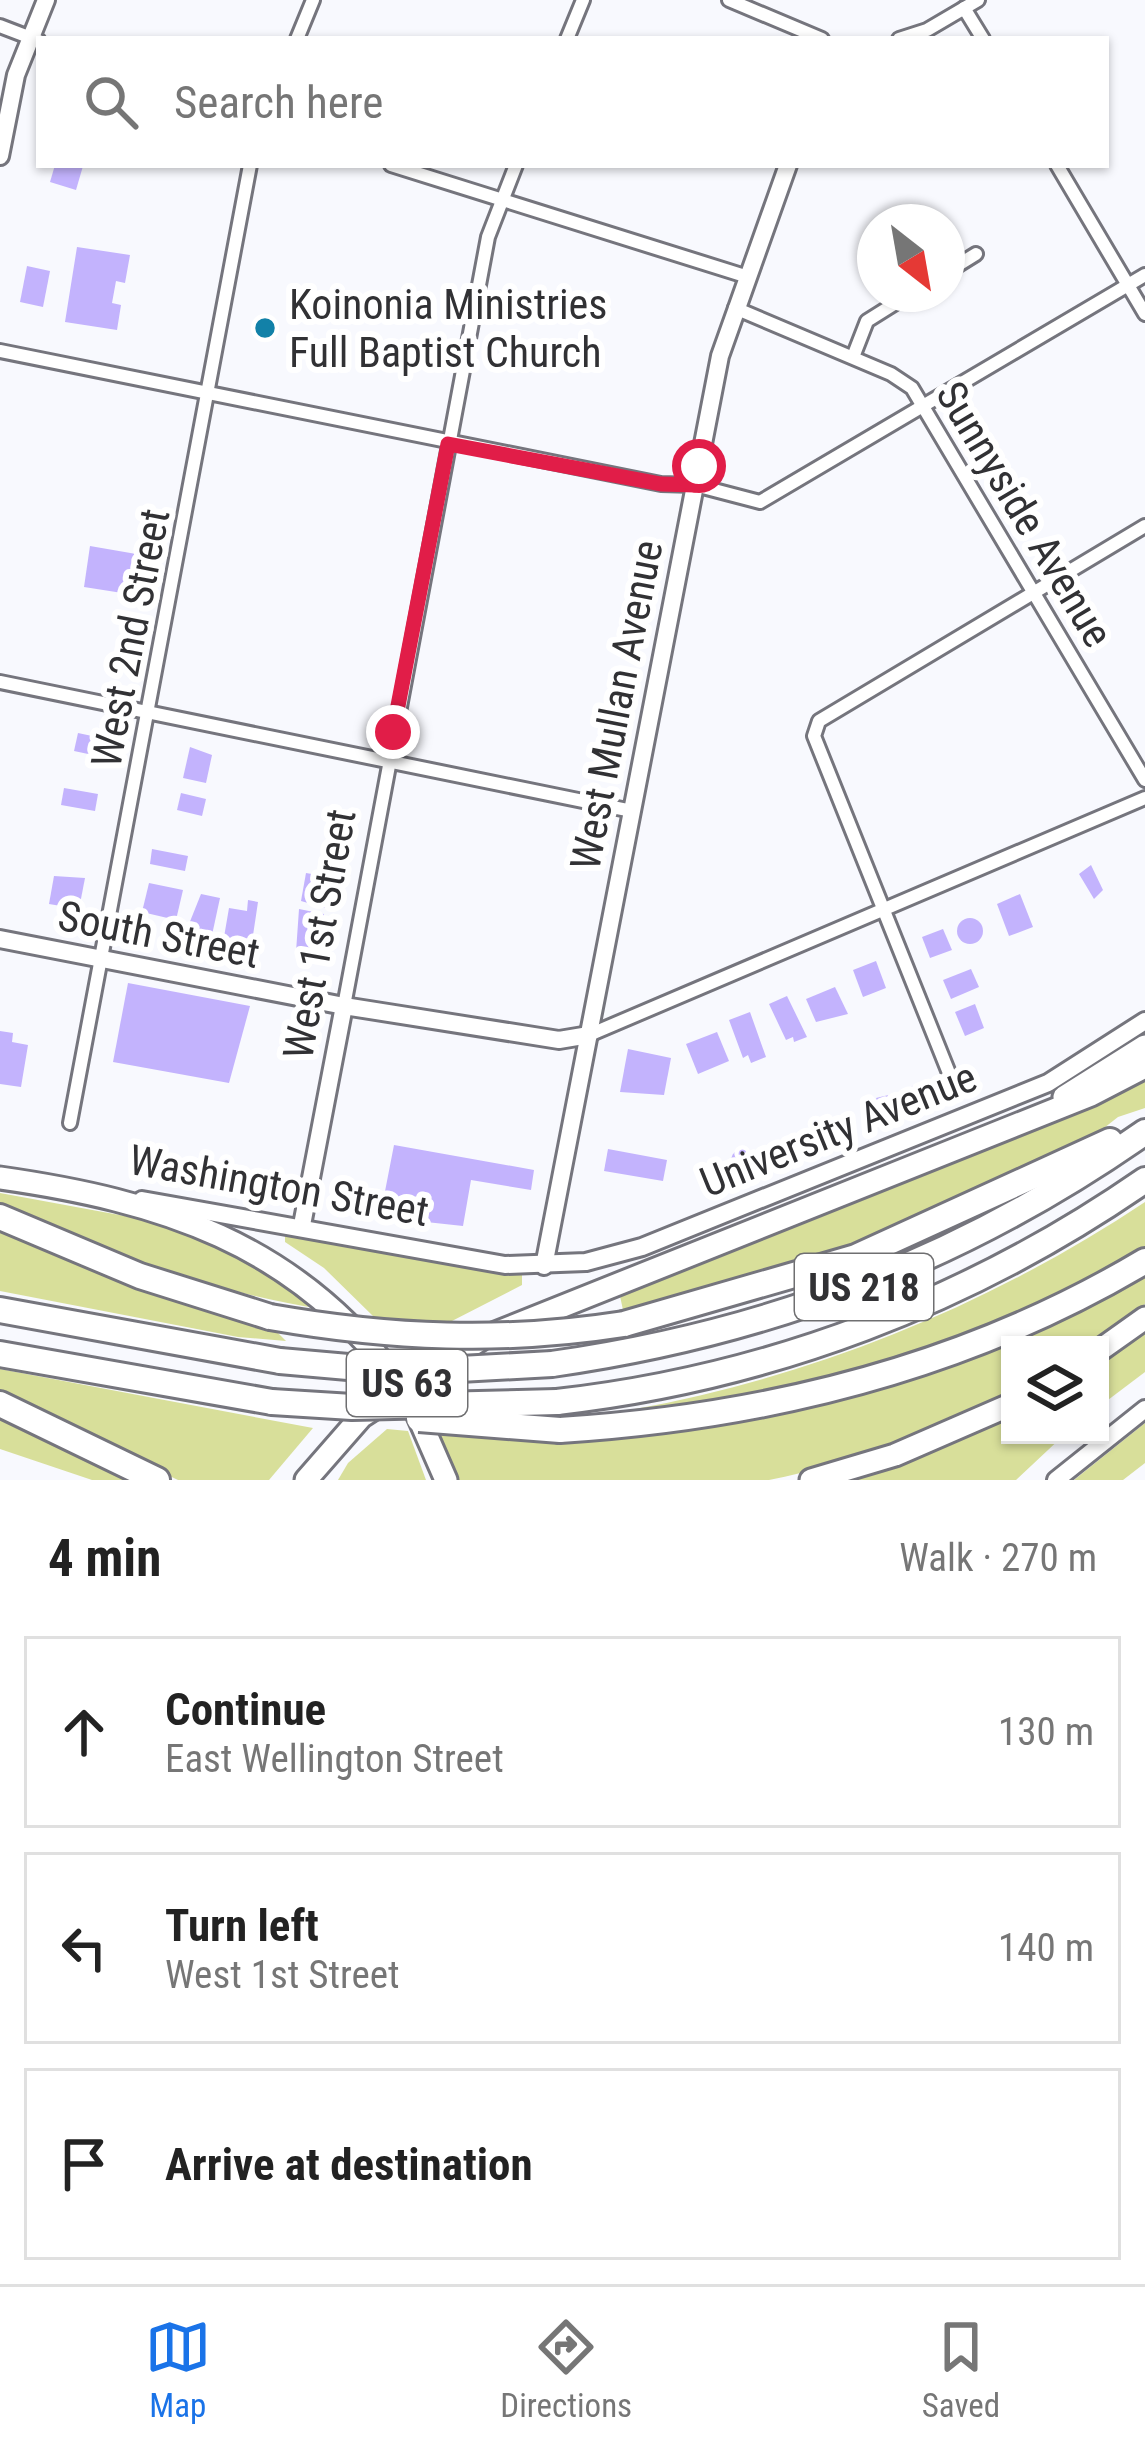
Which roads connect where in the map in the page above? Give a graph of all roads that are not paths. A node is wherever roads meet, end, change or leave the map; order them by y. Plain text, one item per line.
1 (46, 0) edge
2 (313, 0) edge
3 (583, 0) edge
4 (729, 0) edge
5 (978, 0) edge
6 (964, 8) junction
7 (0, 26) edge
8 (298, 36) edge
9 (568, 36) edge
10 (815, 36) edge
11 (904, 36) edge
12 (981, 36) edge
13 (35, 39) edge
14 (0, 156) edge
15 (249, 168) edge
16 (401, 168) edge
17 (515, 168) edge
18 (787, 168) edge
19 (1059, 168) edge
20 (502, 200) junction
21 (976, 254) dead end
22 (965, 261) edge
23 (1145, 275) edge
24 (745, 276) junction
25 (1128, 285) junction
26 (735, 308) junction
27 (881, 312) edge
28 (1145, 314) edge
29 (0, 351) edge
30 (853, 357) junction
31 (211, 391) junction
32 (925, 405) junction
33 (448, 444) junction
34 (695, 485) junction
35 (1145, 526) edge
36 (1035, 592) junction
37 (0, 682) edge
38 (149, 712) junction
39 (386, 764) junction
40 (1145, 780) edge
41 (1145, 798) edge
42 (632, 811) junction
43 (885, 912) junction
44 (0, 940) edge
45 (102, 959) junction
46 (344, 1006) junction
47 (1145, 1022) edge
48 (590, 1036) junction
49 (1145, 1046) edge
50 (1145, 1067) edge
51 (957, 1094) dead end
52 (70, 1123) dead end
53 (1145, 1129) edge
54 (983, 1137) junction
55 (0, 1178) edge
56 (1145, 1180) edge
57 (67, 1188) junction
58 (0, 1217) edge
59 (302, 1226) junction
60 (1145, 1261) edge
61 (544, 1267) junction
62 (0, 1310) edge
63 (1145, 1318) edge
64 (1109, 1344) edge
65 (0, 1354) edge
66 (401, 1387) junction
67 (0, 1404) edge
68 (352, 1407) junction
69 (1001, 1409) edge
70 (1145, 1409) edge
71 (157, 1480) edge
72 (306, 1480) edge
73 (446, 1480) edge
74 (811, 1480) edge
75 (1057, 1480) edge

1 - 13 street
2 - 8 street
3 - 9 street
4 - 10 street
5 - 6 street
6 - 11 street
6 - 12 street
7 - 13 street
13 - 14 street
15 - 31 street, West 2nd Street
16 - 20 street
17 - 20 street, West 1st Street
18 - 24 street, West Mullan Avenue
19 - 25 street
20 - 24 street
20 - 33 street, West 1st Street
21 - 22 street
23 - 25 street
24 - 26 street, West Mullan Avenue
25 - 28 street
25 - 32 street
26 - 30 street, Sunnyside Avenue
26 - 34 street, West Mullan Avenue
27 - 30 street
29 - 31 street
30 - 32 street, Sunnyside Avenue
31 - 33 street
31 - 38 street, West 2nd Street
32 - 34 street
32 - 36 street, Sunnyside Avenue
33 - 34 street
33 - 39 street, West 1st Street
34 - 42 street, West Mullan Avenue
35 - 36 street
36 - 40 street, Sunnyside Avenue
36 - 43 street
37 - 38 street
38 - 39 street
38 - 45 street, West 2nd Street
39 - 42 street
39 - 46 street, West 1st Street
41 - 43 street
42 - 48 street, West Mullan Avenue
43 - 48 street
43 - 51 street
44 - 45 street, South Street
45 - 46 street, South Street
45 - 52 street, West 2nd Street
46 - 48 street, South Street
46 - 59 street, West 1st Street
47 - 61 street, University Avenue
48 - 61 street, West Mullan Avenue
49 - 54 main road, US 63
50 - 54 main road
53 - 58 highway, bridge
53 - 62 highway, US 218, bridge
54 - 66 main road, US 63
55 - 57 main road, Washington Street
56 - 68 highway, US 218, bridge
57 - 59 street, Washington Street
57 - 66 main road
59 - 61 street, Washington Street
60 - 68 highway, bridge
63 - 64 main road
65 - 68 highway, US 218, bridge
66 - 72 main road, US 63
66 - 73 main road
67 - 71 highway
69 - 74 main road
70 - 75 street

